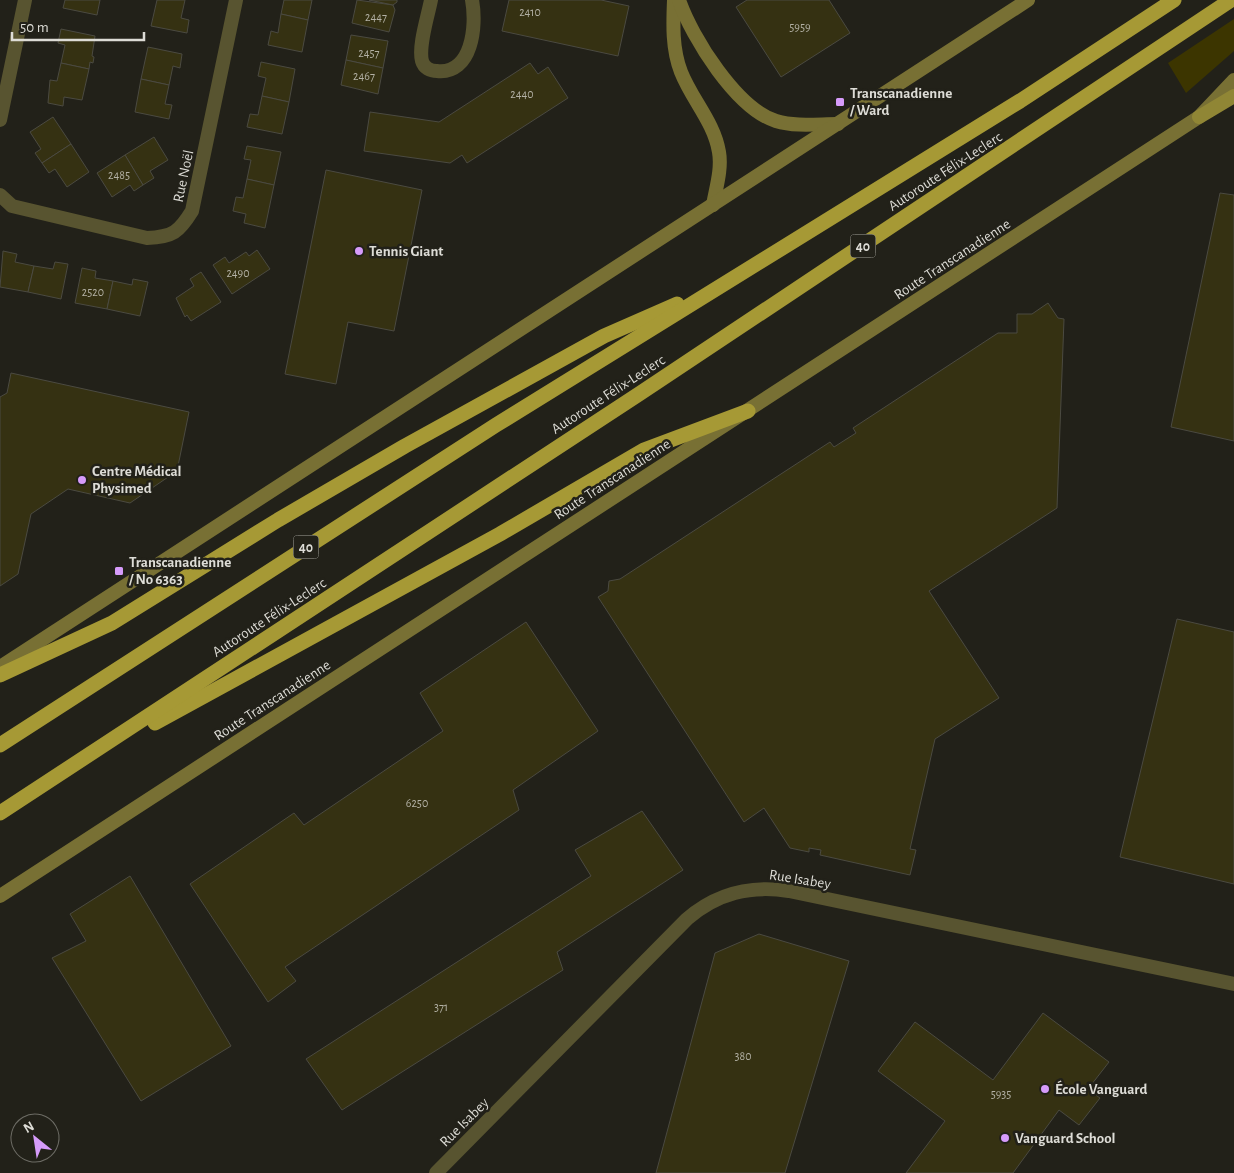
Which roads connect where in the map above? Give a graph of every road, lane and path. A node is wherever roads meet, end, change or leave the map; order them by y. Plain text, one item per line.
1 (25, 0) edge
2 (236, 0) edge
3 (431, 0) edge
4 (472, 0) edge
5 (674, 0) edge
6 (679, 0) edge
7 (1028, 0) edge
8 (1174, 0) edge
9 (1231, 0) edge
10 (1234, 80) edge
11 (1234, 96) edge
12 (1200, 117) junction
13 (0, 120) edge
14 (838, 124) junction
15 (1, 195) edge
16 (713, 205) junction
17 (726, 282) junction
18 (748, 411) junction
19 (0, 667) edge
20 (0, 675) edge
21 (0, 745) edge
22 (56, 777) junction
23 (0, 813) edge
24 (0, 896) edge
25 (1234, 984) edge
26 (436, 1173) edge

1 - 13 street
2 - 15 street, Rue Noël
3 - 4 street
5 - 16 main road
6 - 14 main road
7 - 14 main road
8 - 17 highway, Autoroute Félix-Leclerc / 40
9 - 22 highway, Autoroute Félix-Leclerc / 40
10 - 12 main road, Route Transcanadienne
11 - 12 main road
12 - 18 main road, Route Transcanadienne
14 - 16 main road
16 - 19 main road
17 - 20 highway
17 - 21 highway, Autoroute Félix-Leclerc / 40
18 - 22 highway
18 - 24 main road, Route Transcanadienne
22 - 23 highway, Autoroute Félix-Leclerc / 40
25 - 26 street, Rue Isabey

